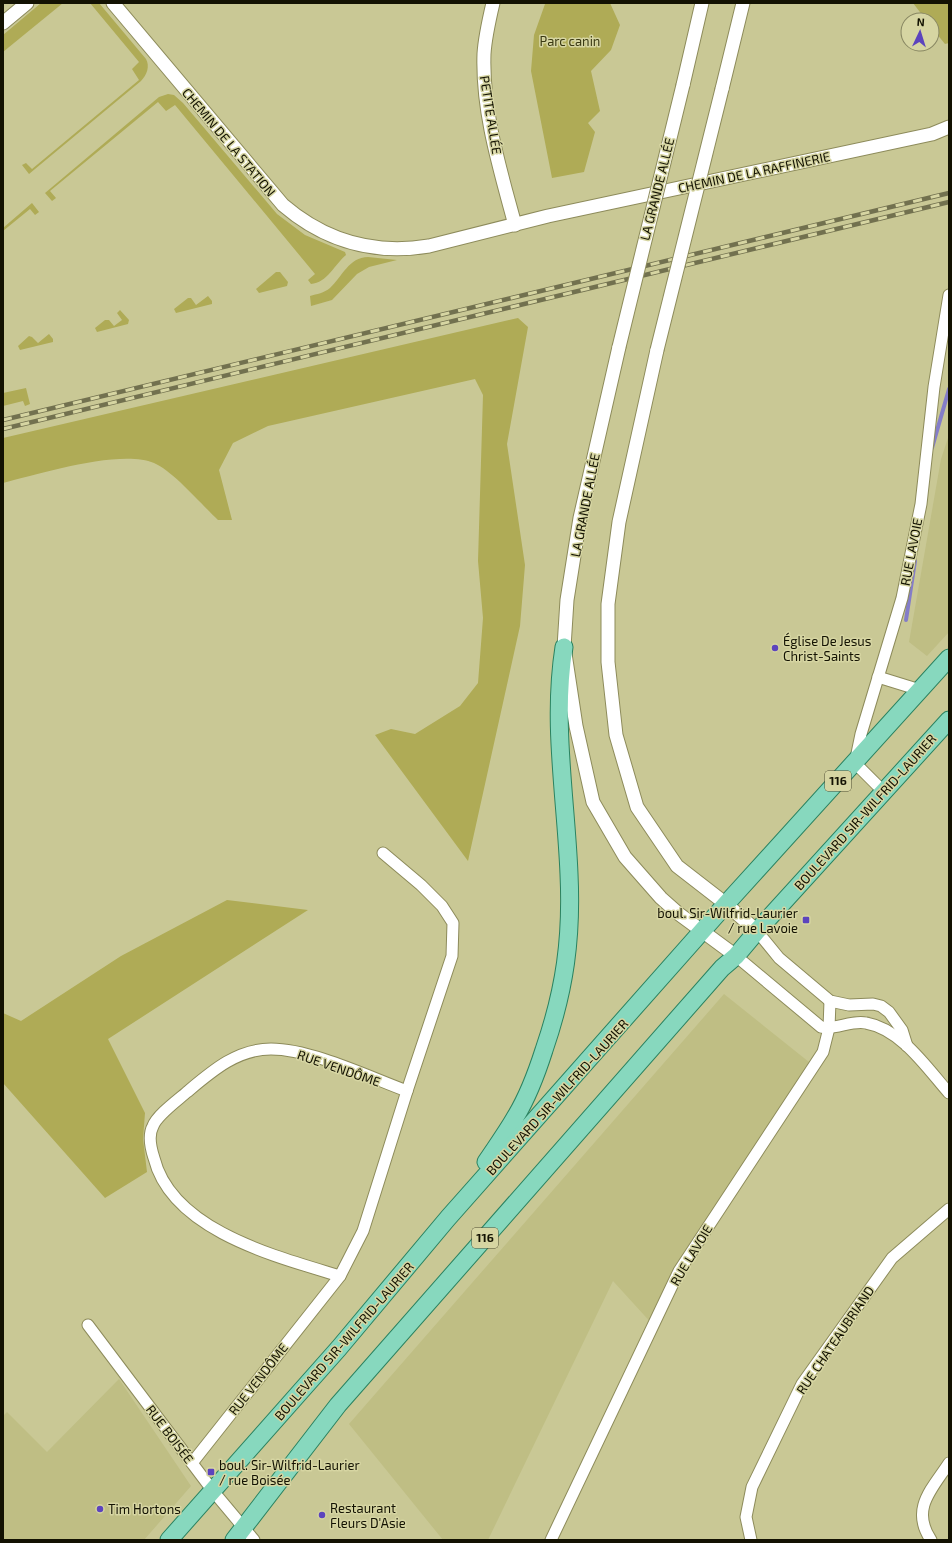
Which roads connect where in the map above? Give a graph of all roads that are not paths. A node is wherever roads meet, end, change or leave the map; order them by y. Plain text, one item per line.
1 (27, 3) edge
2 (113, 3) edge
3 (493, 3) edge
4 (702, 3) edge
5 (743, 3) edge
6 (3, 23) edge
7 (949, 129) edge
8 (515, 225) junction
9 (370, 248) joint
10 (949, 295) edge
11 (564, 647) junction
12 (949, 658) edge
13 (878, 677) junction
14 (920, 690) junction
15 (949, 720) edge
16 (854, 763) junction
17 (884, 792) junction
18 (383, 853) dead end
19 (726, 904) junction
20 (757, 931) junction
21 (704, 932) junction
22 (736, 956) junction
23 (830, 1001) junction
24 (829, 1028) junction
25 (907, 1047) junction
26 (407, 1091) junction
27 (949, 1093) edge
28 (949, 1209) edge
29 (448, 1218) junction
30 (340, 1276) junction
31 (88, 1326) dead end
32 (192, 1463) junction
33 (949, 1463) edge
34 (213, 1492) junction
35 (244, 1536) edge
36 (169, 1540) edge
37 (551, 1540) edge
38 (752, 1540) edge
39 (931, 1540) edge

1 - 6 street
2 - 9 street, CHEMIN DE LA STATION
3 - 8 street, PETITE ALLÉE
4 - 11 street, LA GRANDE ALLÉE, bridge
5 - 19 street, bridge
7 - 8 street, CHEMIN DE LA RAFFINERIE
8 - 9 street, CHEMIN DE LA RAFFINERIE
10 - 13 street, RUE LAVOIE
11 - 21 street, LA GRANDE ALLÉE
11 - 29 main road
12 - 14 main road, BOULEVARD SIR-WILFRID-LAURIER / 116
13 - 14 street
13 - 16 street, RUE LAVOIE
14 - 16 main road, BOULEVARD SIR-WILFRID-LAURIER / 116
15 - 17 main road, BOULEVARD SIR-WILFRID-LAURIER / 116
16 - 17 street
16 - 19 main road, BOULEVARD SIR-WILFRID-LAURIER / 116
17 - 20 main road, BOULEVARD SIR-WILFRID-LAURIER / 116
18 - 26 street, RUE VENDÔME
19 - 20 street
19 - 21 main road, BOULEVARD SIR-WILFRID-LAURIER / 116
20 - 22 main road, BOULEVARD SIR-WILFRID-LAURIER / 116
20 - 23 street
21 - 22 street, LA GRANDE ALLÉE
21 - 29 main road, BOULEVARD SIR-WILFRID-LAURIER / 116
22 - 24 street
22 - 35 main road, BOULEVARD SIR-WILFRID-LAURIER / 116
23 - 24 street, RUE LAVOIE
23 - 25 street
24 - 25 street
24 - 37 street, RUE LAVOIE
25 - 27 street
26 - 30 street, RUE VENDÔME
26 - 30 street, RUE VENDÔME
28 - 38 street, RUE CHATEAUBRIAND
29 - 34 main road, BOULEVARD SIR-WILFRID-LAURIER / 116
30 - 32 street, RUE VENDÔME
31 - 32 street, RUE BOISÉE
32 - 34 street, RUE BOISÉE
33 - 39 street
34 - 35 street, RUE BOISÉE
34 - 36 main road, BOULEVARD SIR-WILFRID-LAURIER / 116

